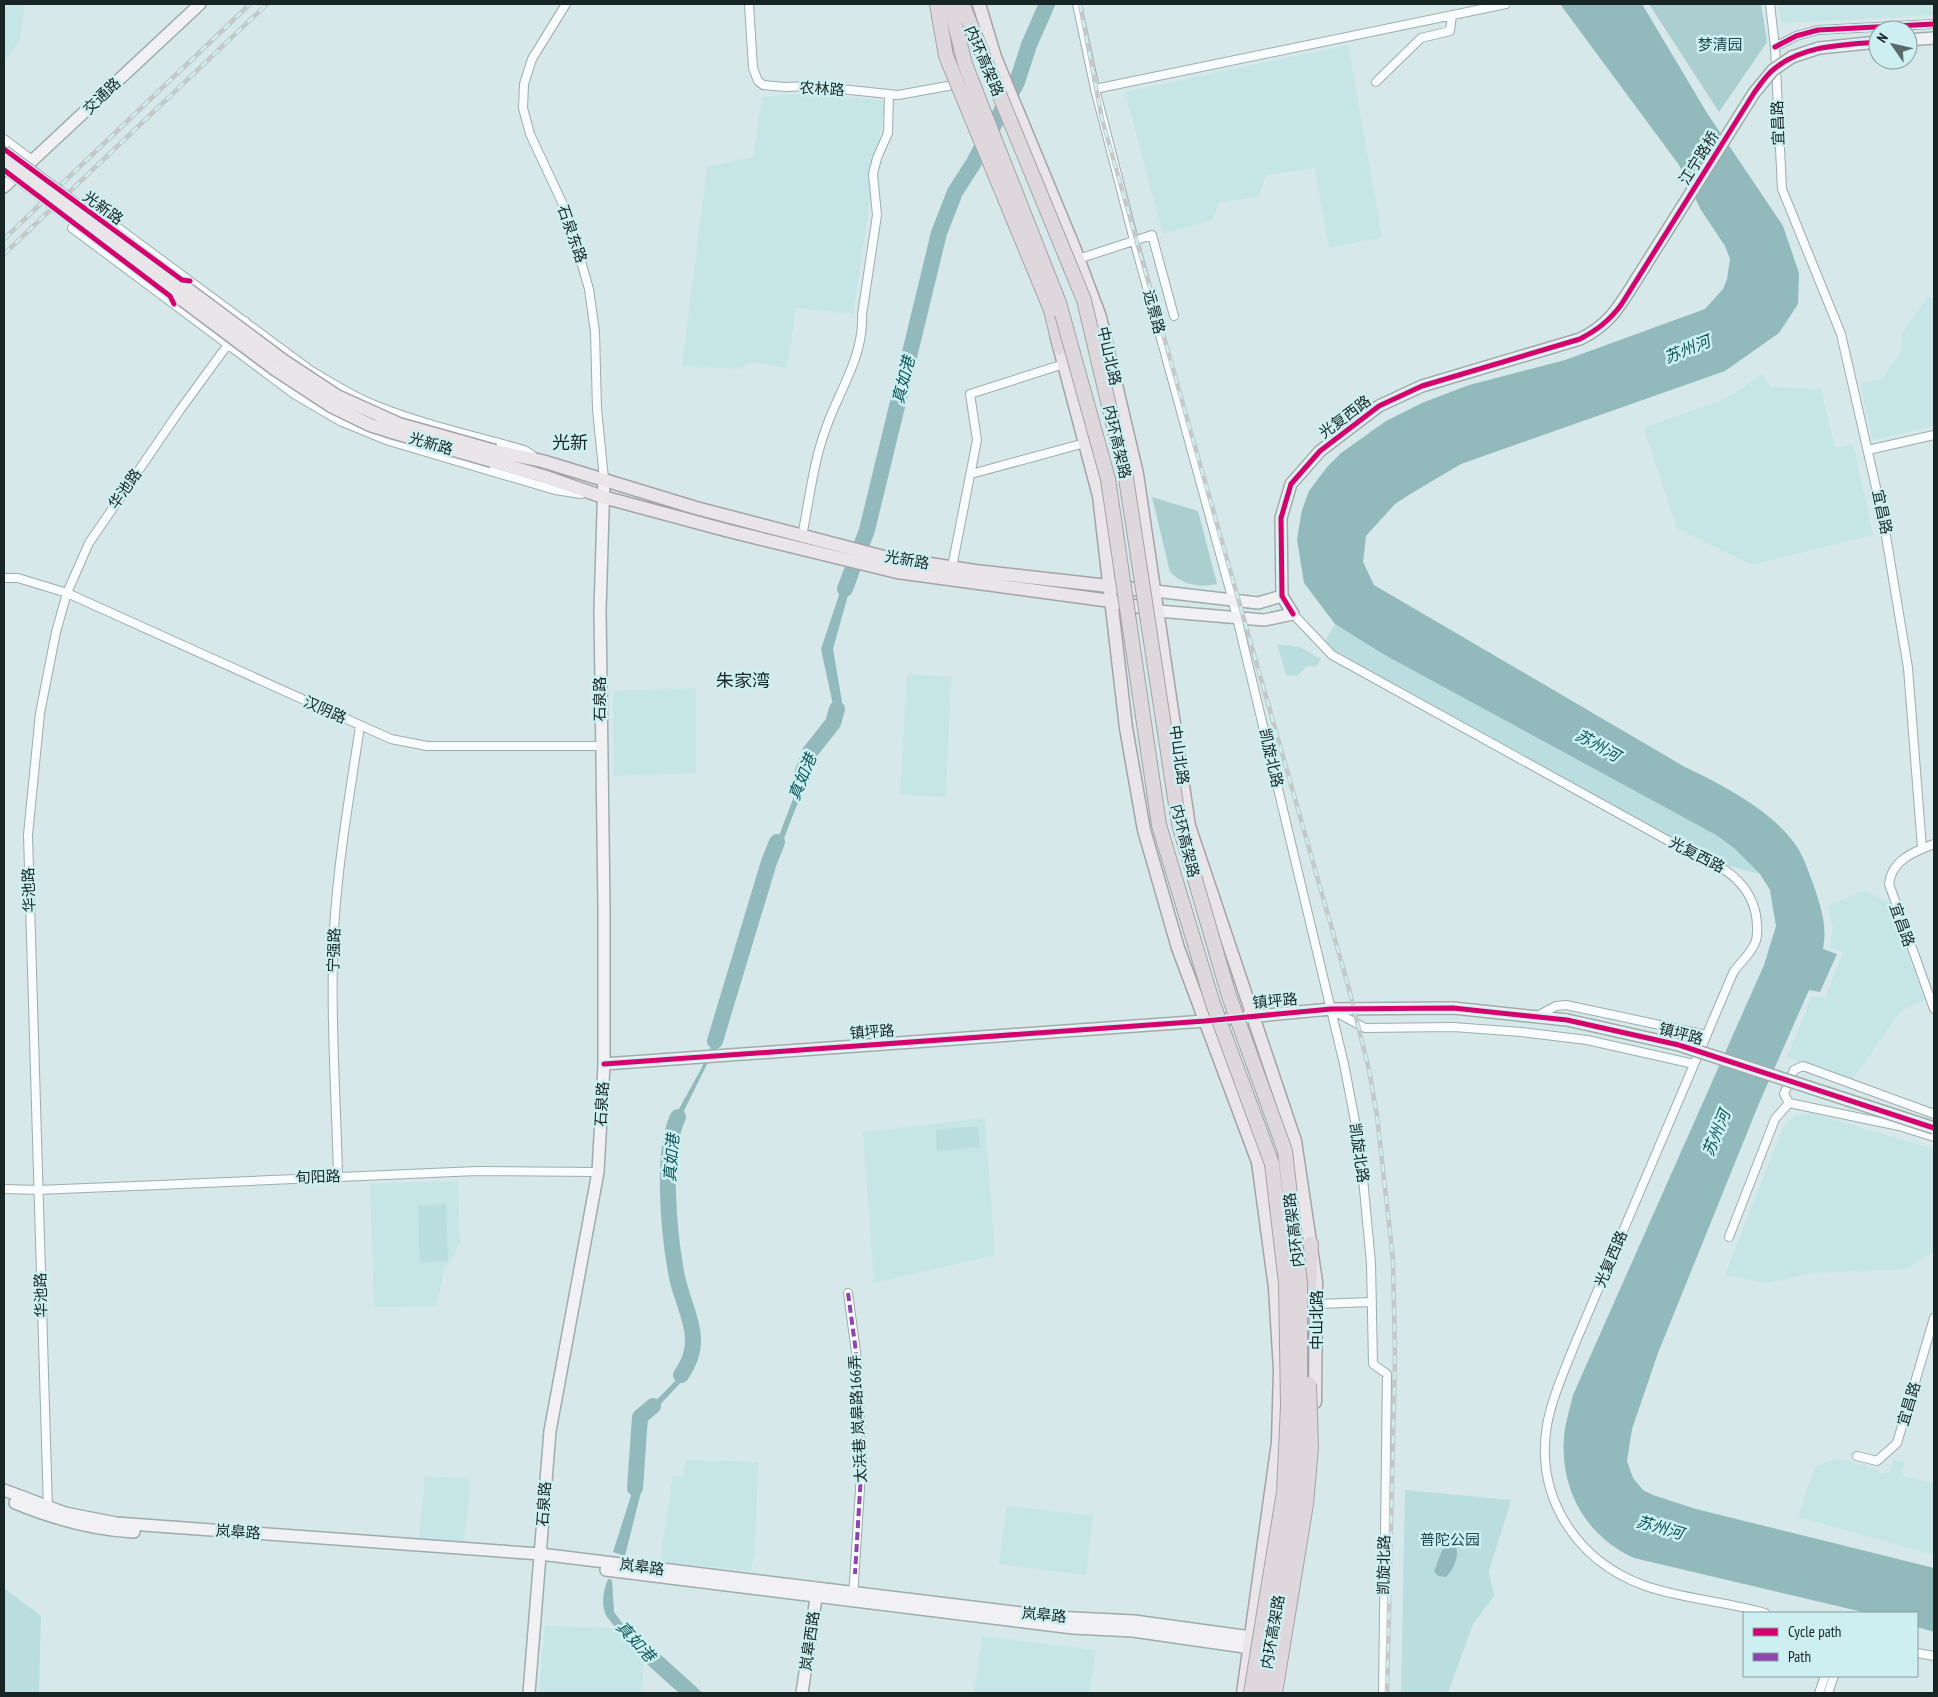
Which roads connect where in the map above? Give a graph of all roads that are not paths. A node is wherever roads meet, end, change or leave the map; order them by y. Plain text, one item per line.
1 (200, 4) edge
2 (749, 4) edge
3 (937, 4) edge
4 (950, 4) edge
5 (962, 4) edge
6 (979, 4) edge
7 (1078, 4) edge
8 (1506, 4) edge
9 (1770, 4) edge
10 (565, 5) edge
11 (1452, 15) junction
12 (1934, 24) edge
13 (1934, 38) edge
14 (1918, 39) edge
15 (1868, 43) edge
16 (1775, 46) junction
17 (1376, 82) dead end
18 (965, 83) junction
19 (1095, 89) junction
20 (889, 95) junction
21 (4, 139) edge
22 (4, 152) edge
23 (32, 160) junction
24 (4, 166) edge
25 (5, 183) edge
26 (1134, 240) junction
27 (1078, 258) junction
28 (1174, 316) dead end
29 (245, 321) junction
30 (1608, 321) joint
31 (228, 345) junction
32 (1060, 347) junction
33 (1064, 364) junction
34 (1934, 435) edge
35 (1085, 443) junction
36 (1868, 450) junction
37 (494, 456) junction
38 (542, 461) junction
39 (971, 474) junction
40 (604, 479) junction
41 (603, 497) junction
42 (802, 536) junction
43 (816, 546) junction
44 (861, 557) junction
45 (952, 568) junction
46 (4, 578) edge
47 (1109, 586) junction
48 (1156, 591) junction
49 (67, 593) junction
50 (1282, 596) junction
51 (1111, 600) junction
52 (1233, 601) junction
53 (1158, 610) junction
54 (1292, 614) junction
55 (1237, 619) junction
56 (360, 726) junction
57 (601, 746) junction
58 (1934, 844) edge
59 (1922, 848) junction
60 (1331, 1009) junction
61 (1934, 1009) edge
62 (1253, 1016) junction
63 (1537, 1016) junction
64 (1205, 1021) junction
65 (1707, 1035) junction
66 (604, 1064) junction
67 (1694, 1064) junction
68 (1789, 1103) junction
69 (1934, 1114) edge
70 (1934, 1128) edge
71 (1934, 1137) edge
72 (598, 1172) junction
73 (338, 1176) junction
74 (4, 1188) edge
75 (38, 1190) junction
76 (1729, 1237) dead end
77 (1311, 1244) joint
78 (848, 1293) dead end
79 (1372, 1302) junction
80 (1312, 1307) junction
81 (1934, 1318) edge
82 (1857, 1456) dead end
83 (4, 1490) edge
84 (4, 1499) edge
85 (48, 1512) junction
86 (540, 1558) junction
87 (817, 1593) junction
88 (853, 1597) junction
89 (1761, 1612) edge
90 (1249, 1642) junction
91 (1281, 1648) junction
92 (1918, 1653) edge
93 (1934, 1656) edge
94 (1825, 1677) edge
95 (1834, 1677) edge
96 (529, 1693) edge
97 (802, 1693) edge
98 (1243, 1693) edge
99 (1250, 1693) edge
100 (1262, 1693) edge
101 (1274, 1693) edge
102 (1383, 1693) edge
103 (1819, 1693) edge
104 (1828, 1693) edge

1 - 23 main road, 交通路
2 - 20 street, 农林路
3 - 18 main road
3 - 32 highway, bridge
4 - 99 highway, 内环高架路, bridge
5 - 100 highway, 内环高架路, bridge
6 - 27 main road, 中山北路
7 - 19 street, 远景路
8 - 11 street
9 - 16 street, 宜昌路
10 - 40 street, 石泉东路
11 - 17 street
11 - 19 street
12 - 16 street
13 - 14 main road
15 - 30 main road, 江宁路桥, bridge
16 - 36 street, 宜昌路
18 - 20 street, 农林路
18 - 32 main road
19 - 26 street, 远景路
20 - 42 street
21 - 23 street
22 - 37 main road, 光新路, bridge
23 - 25 main road, 交通路
24 - 37 main road, 光新路, bridge
26 - 27 street
26 - 28 street
26 - 52 street, 远景路
27 - 48 main road, 中山北路
29 - 31 street, 华池路
29 - 31 street, 光新路
29 - 38 street, 光新路
30 - 50 main road, 光复西路
31 - 41 street, 光新路
31 - 49 street, 华池路
32 - 33 main road
33 - 35 main road
33 - 39 street
34 - 36 street
35 - 39 street
35 - 47 main road
36 - 59 street, 宜昌路
37 - 38 main road, 光新路
37 - 41 main road, 光新路
38 - 40 main road, 光新路
39 - 45 street
40 - 41 main road, 石泉路
40 - 42 main road, 光新路
41 - 43 main road, 光新路
41 - 57 main road, 石泉路
42 - 43 main road, 光新路
43 - 44 main road, 光新路
44 - 45 main road, 光新路
44 - 51 main road, 光新路
45 - 47 main road, 光新路
46 - 49 street, 汉阴路
47 - 48 main road, 光新路
47 - 51 main road
48 - 52 main road, 光新路
48 - 53 main road, 中山北路
49 - 56 street, 汉阴路
49 - 75 street, 华池路
50 - 52 main road, 光新路
50 - 54 main road, 光复西路
51 - 53 main road, 光新路
51 - 64 main road
52 - 55 street, 远景路
53 - 55 main road, 光新路
53 - 62 main road, 中山北路
54 - 55 main road, 光新路
54 - 65 street, 光复西路
55 - 60 street, 凯旋北路
56 - 57 street, 汉阴路
56 - 73 street, 宁强路
57 - 66 main road, 石泉路
58 - 59 street
59 - 61 street, 宜昌路
60 - 62 main road, 镇坪路
60 - 63 main road, 镇坪路
60 - 67 street
60 - 79 street, 凯旋北路
62 - 64 main road, 镇坪路
62 - 77 main road, 中山北路
63 - 65 street
63 - 70 main road, 镇坪路, bridge
64 - 66 main road, 镇坪路
64 - 90 main road
65 - 67 street, 光复西路
66 - 72 main road, 石泉路
67 - 89 street, 光复西路
68 - 69 street
68 - 71 street
68 - 76 street
72 - 73 street, 旬阳路
72 - 86 main road, 石泉路
73 - 75 street, 旬阳路
74 - 75 street, 旬阳路
75 - 85 street, 华池路
77 - 80 highway
78 - 88 street, 太浜巷 岚皋路166弄
79 - 80 street
79 - 102 street, 凯旋北路
80 - 91 main road, 中山北路
80 - 101 highway, bridge
81 - 82 street, 宜昌路
83 - 85 main road, 岚皋路
84 - 85 main road, 岚皋路
85 - 86 main road, 岚皋路
86 - 87 main road, 岚皋路
86 - 96 main road, 石泉路
87 - 88 main road, 岚皋路
87 - 97 main road, 岚皋西路
88 - 90 main road, 岚皋路
90 - 91 main road, 岚皋路
90 - 98 main road
91 - 101 main road, 中山北路
92 - 93 street
94 - 103 street
95 - 104 street

